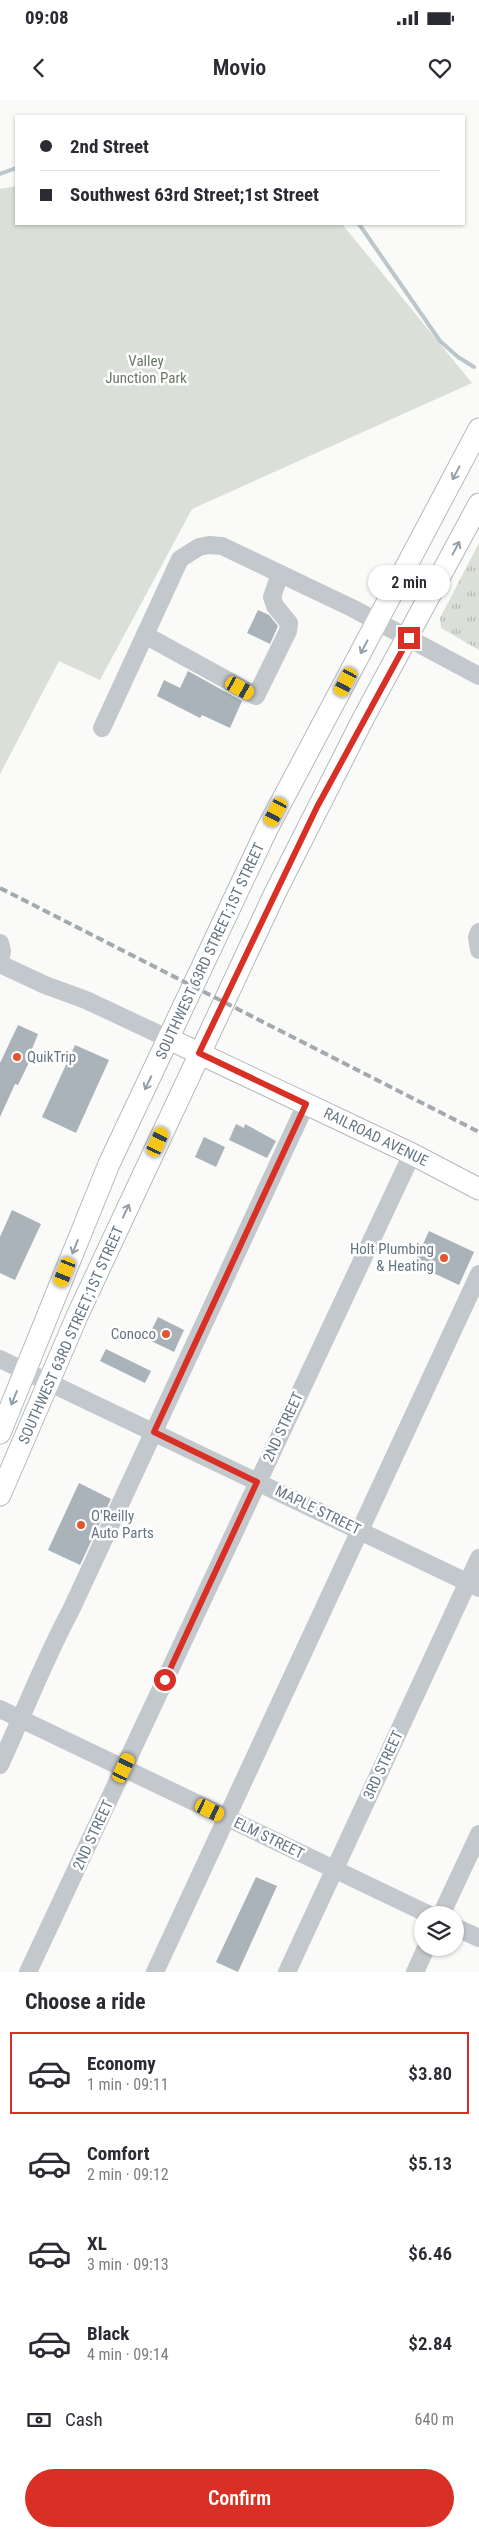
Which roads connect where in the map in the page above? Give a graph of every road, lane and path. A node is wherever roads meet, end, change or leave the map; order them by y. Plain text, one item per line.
1 (479, 429) edge
2 (479, 504) edge
3 (280, 574) junction
4 (378, 622) junction
5 (145, 635) junction
6 (409, 638) junction
7 (479, 676) edge
8 (102, 728) dead end
9 (479, 932) edge
10 (0, 943) edge
11 (479, 950) edge
12 (0, 962) edge
13 (169, 1039) junction
14 (199, 1053) junction
15 (306, 1104) junction
16 (412, 1154) junction
17 (479, 1189) edge
18 (479, 1274) edge
19 (0, 1359) edge
20 (25, 1371) junction
21 (48, 1382) junction
22 (154, 1432) junction
23 (0, 1433) edge
24 (257, 1482) junction
25 (0, 1495) edge
26 (359, 1530) junction
27 (479, 1558) edge
28 (473, 1585) edge
29 (0, 1709) edge
30 (21, 1719) junction
31 (0, 1765) edge
32 (124, 1768) junction
33 (227, 1818) junction
34 (479, 1834) edge
35 (334, 1869) junction
36 (445, 1906) edge
37 (414, 1907) edge
38 (464, 1931) edge
39 (479, 1938) edge
40 (422, 1956) edge
41 (28, 1972) edge
42 (156, 1972) edge
43 (287, 1972) edge
44 (415, 1972) edge

1 -> 4 main road, SOUTHWEST 63RD STREET;1ST STREET
6 -> 2 main road, SOUTHWEST 63RD STREET;1ST STREET
3 - 4 street
3 - 5 street
3 - 5 street
4 - 6 street
4 -> 13 main road, SOUTHWEST 63RD STREET;1ST STREET
5 - 8 street
6 - 7 street
6 - 14 main road, SOUTHWEST 63RD STREET;1ST STREET
9 - 11 street
10 - 12 street
12 - 13 street, RAILROAD AVENUE
13 - 14 main road, RAILROAD AVENUE
13 -> 20 main road, SOUTHWEST 63RD STREET;1ST STREET
14 - 15 main road, RAILROAD AVENUE
21 -> 14 main road, SOUTHWEST 63RD STREET;1ST STREET
15 - 16 main road, RAILROAD AVENUE
15 - 22 street
16 - 17 main road, RAILROAD AVENUE
16 - 24 street, 2ND STREET
18 - 26 street
19 - 20 street, MAPLE STREET
20 - 21 street, MAPLE STREET
20 -> 23 main road, SOUTHWEST 63RD STREET;1ST STREET
21 - 22 street, MAPLE STREET
21 - 25 main road, SOUTHWEST 63RD STREET;1ST STREET
22 - 24 street, MAPLE STREET
22 - 30 street
24 - 26 street, MAPLE STREET
24 - 32 street, 2ND STREET
26 - 28 street, MAPLE STREET
26 - 33 street
27 - 28 street, 3RD STREET
28 - 35 street, 3RD STREET
29 - 30 street, ELM STREET
30 - 31 street
30 - 32 street, ELM STREET
32 - 33 street, ELM STREET
32 - 41 street, 2ND STREET
33 - 35 street, ELM STREET
33 - 42 street
34 - 36 street
35 - 37 street, ELM STREET
35 - 43 street, 3RD STREET
38 - 39 street
40 - 44 street

